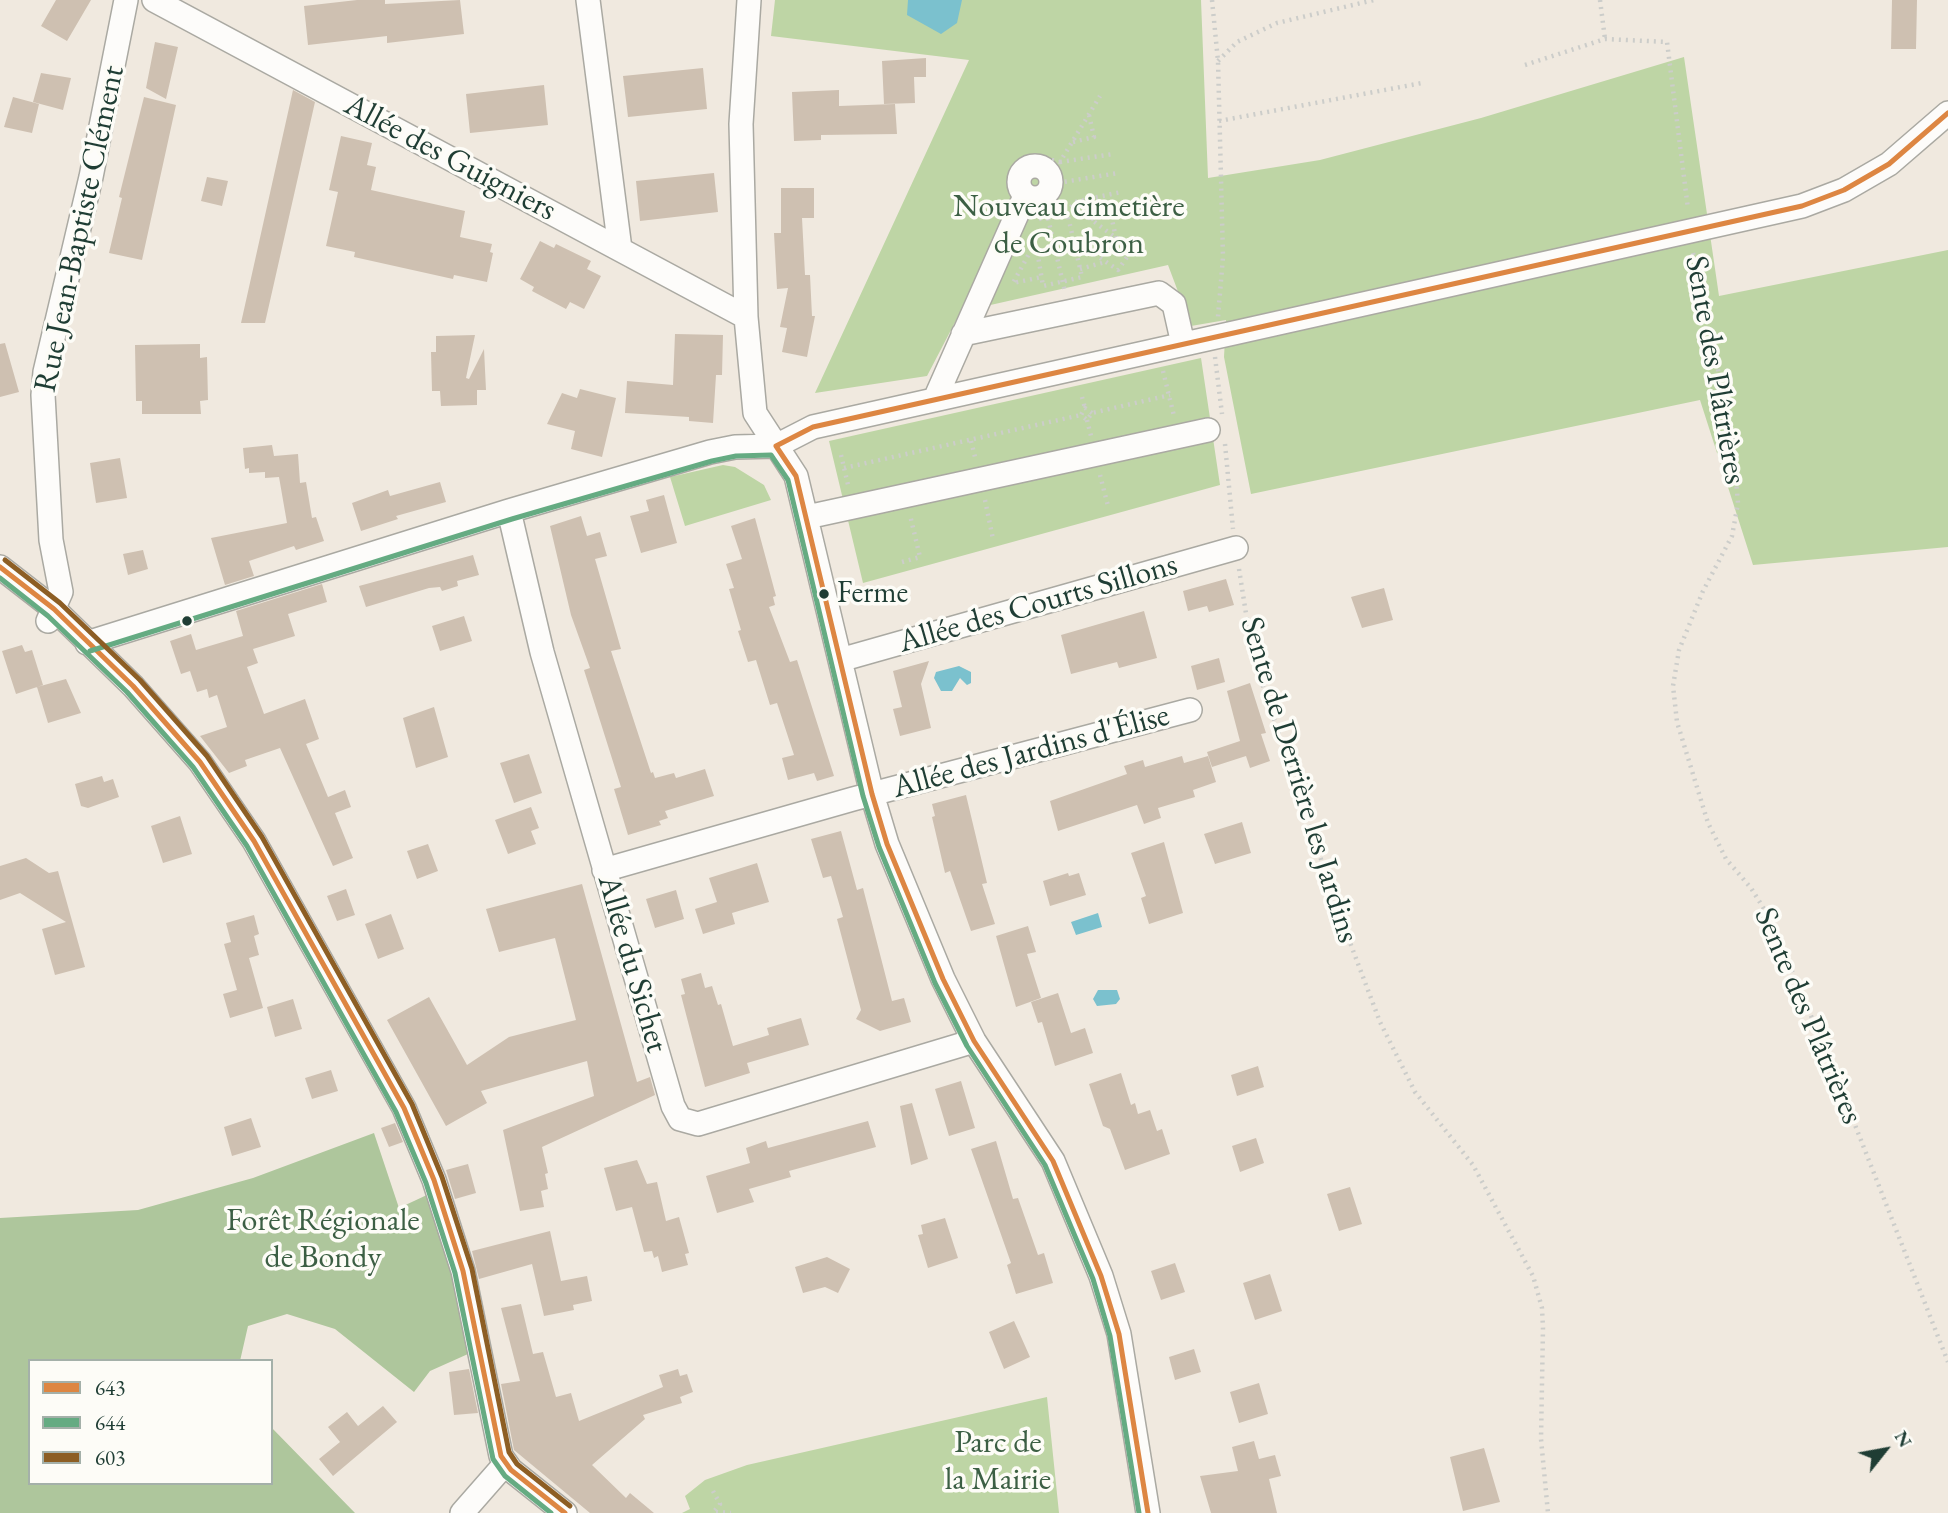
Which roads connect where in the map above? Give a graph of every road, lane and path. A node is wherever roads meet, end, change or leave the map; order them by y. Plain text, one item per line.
1 (126, 0) edge
2 (154, 0) edge
3 (588, 0) edge
4 (750, 0) edge
5 (1212, 0) edge
6 (1374, 0) edge
7 (1600, 0) edge
8 (1605, 39) junction
9 (1218, 61) junction
10 (1525, 65) dead end
11 (1422, 83) dead end
12 (1100, 96) dead end
13 (1948, 113) edge
14 (1089, 114) junction
15 (1219, 121) junction
16 (1072, 142) junction
17 (1113, 154) dead end
18 (1118, 173) dead end
19 (1045, 187) junction
20 (1121, 192) dead end
21 (1072, 205) junction
22 (1067, 212) junction
23 (1091, 219) junction
24 (1690, 229) junction
25 (1115, 238) junction
26 (1073, 239) junction
27 (1035, 243) junction
28 (620, 249) junction
29 (1106, 262) junction
30 (1080, 269) junction
31 (1042, 277) junction
32 (1063, 282) junction
33 (1065, 293) dead end
34 (746, 317) junction
35 (963, 334) junction
36 (1214, 336) junction
37 (1183, 344) junction
38 (1163, 372) dead end
39 (1170, 395) junction
40 (1082, 397) dead end
41 (935, 399) junction
42 (1085, 408) junction
43 (1092, 413) junction
44 (1081, 415) junction
45 (1218, 429) junction
46 (1178, 438) junction
47 (776, 446) junction
48 (841, 455) dead end
49 (1096, 456) junction
50 (844, 467) junction
51 (981, 481) junction
52 (906, 498) junction
53 (1108, 506) dead end
54 (853, 509) junction
55 (509, 511) junction
56 (807, 517) junction
57 (993, 539) dead end
58 (1236, 548) junction
59 (902, 562) dead end
60 (0, 566) edge
61 (0, 581) edge
62 (51, 615) junction
63 (87, 643) junction
64 (840, 660) junction
65 (1189, 710) dead end
66 (872, 794) junction
67 (604, 870) junction
68 (974, 1041) junction
69 (1948, 1362) edge
70 (505, 1464) junction
71 (713, 1491) dead end
72 (466, 1506) edge
73 (565, 1513) edge
74 (714, 1513) edge
75 (731, 1513) edge
76 (1148, 1513) edge
77 (1548, 1513) edge

1 - 62 street, Rue Jean-Baptiste Clément
2 - 28 street, Allée des Guigniers
3 - 28 street
4 - 34 street
5 - 9 path, Sente de Derrière les Jardins
6 - 9 path
7 - 8 path
8 - 10 path, Sente des Plâtrières
8 - 24 path, Sente des Plâtrières
9 - 15 path, Sente de Derrière les Jardins
11 - 15 path
12 - 14 path
13 - 24 street
14 - 16 path
14 - 16 path
15 - 36 path, Sente de Derrière les Jardins
16 - 19 path
17 - 19 path
18 - 19 path
19 - 22 path
19 - 27 path
19 - 32 path
19 - 35 street
20 - 21 path
21 - 22 path
21 - 23 path
22 - 26 path
23 - 25 path
23 - 25 path
24 - 36 street
24 - 69 path, Sente des Plâtrières
25 - 29 path
26 - 29 path
26 - 30 path
27 - 31 path
27 - 31 path
28 - 34 street, Allée des Guigniers
29 - 30 path
30 - 32 path
31 - 32 path
32 - 33 path
34 - 47 street
35 - 37 street
35 - 41 street
36 - 37 street
36 - 45 path, Sente de Derrière les Jardins
37 - 41 street
38 - 39 path
39 - 43 path
39 - 46 path
40 - 42 path
41 - 47 street
42 - 43 path
42 - 44 path
43 - 44 path
44 - 50 path
45 - 46 street
45 - 58 path, Sente de Derrière les Jardins
46 - 49 street
47 - 55 street
47 - 56 street
48 - 50 path
49 - 51 street
49 - 53 path
50 - 54 path
51 - 52 street
51 - 57 path
52 - 54 street
52 - 59 path
54 - 56 street
55 - 63 street
55 - 67 street, Allée du Sichet
56 - 64 street
58 - 64 street, Allée des Courts Sillons
58 - 77 path, Sente de Derrière les Jardins
60 - 62 street
61 - 62 street
62 - 63 street
63 - 70 street
64 - 66 street
65 - 66 street, Allée des Jardins d'Élise
66 - 67 street, Allée des Jardins d'Élise
66 - 68 street
67 - 68 street, Allée du Sichet
68 - 76 street
70 - 72 street
70 - 73 street
71 - 74 path
74 - 75 path

